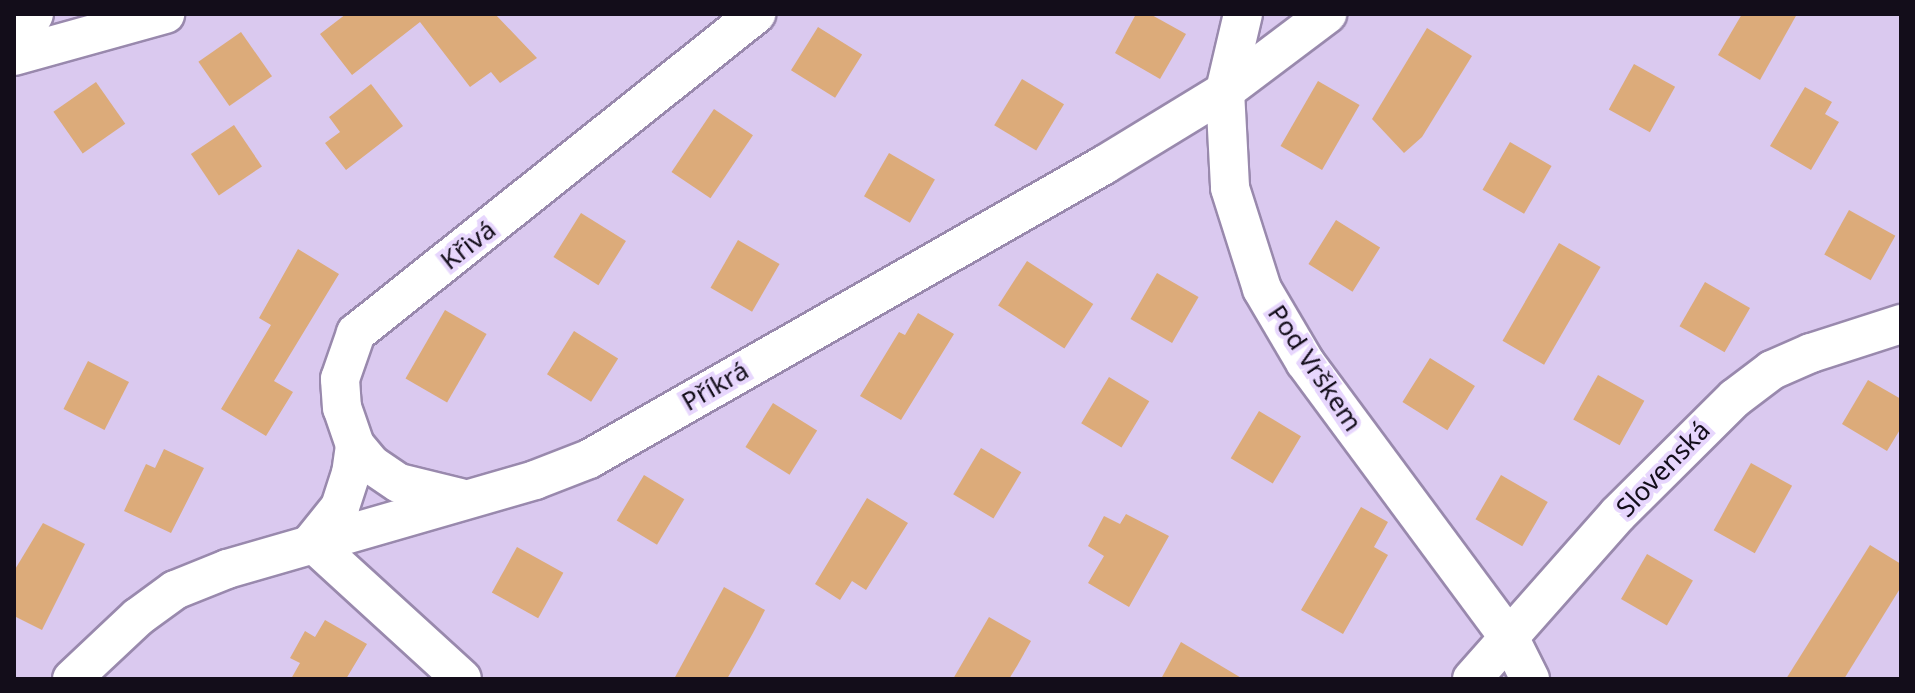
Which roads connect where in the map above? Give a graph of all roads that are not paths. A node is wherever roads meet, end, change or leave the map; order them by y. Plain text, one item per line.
1 (34, 14) edge
2 (165, 14) edge
3 (756, 14) edge
4 (1243, 14) edge
5 (1327, 14) edge
6 (14, 53) edge
7 (1225, 91) junction
8 (1901, 324) edge
9 (355, 445) junction
10 (466, 499) junction
11 (312, 542) junction
12 (1510, 639) junction
13 (72, 679) edge
14 (462, 679) edge
15 (1472, 679) edge
16 (1530, 679) edge

1 - 6 street
2 - 6 street
3 - 9 street, Křivá
4 - 7 street, Pod Vrškem
5 - 7 street, Příkrá
7 - 10 street, Příkrá
7 - 12 street, Pod Vrškem
8 - 12 street, Slovenská
9 - 10 street
9 - 11 street
10 - 11 street, Příkrá
11 - 13 street, Příkrá
11 - 14 street
12 - 15 street, Slovenská
12 - 16 street, Pod Vrškem

